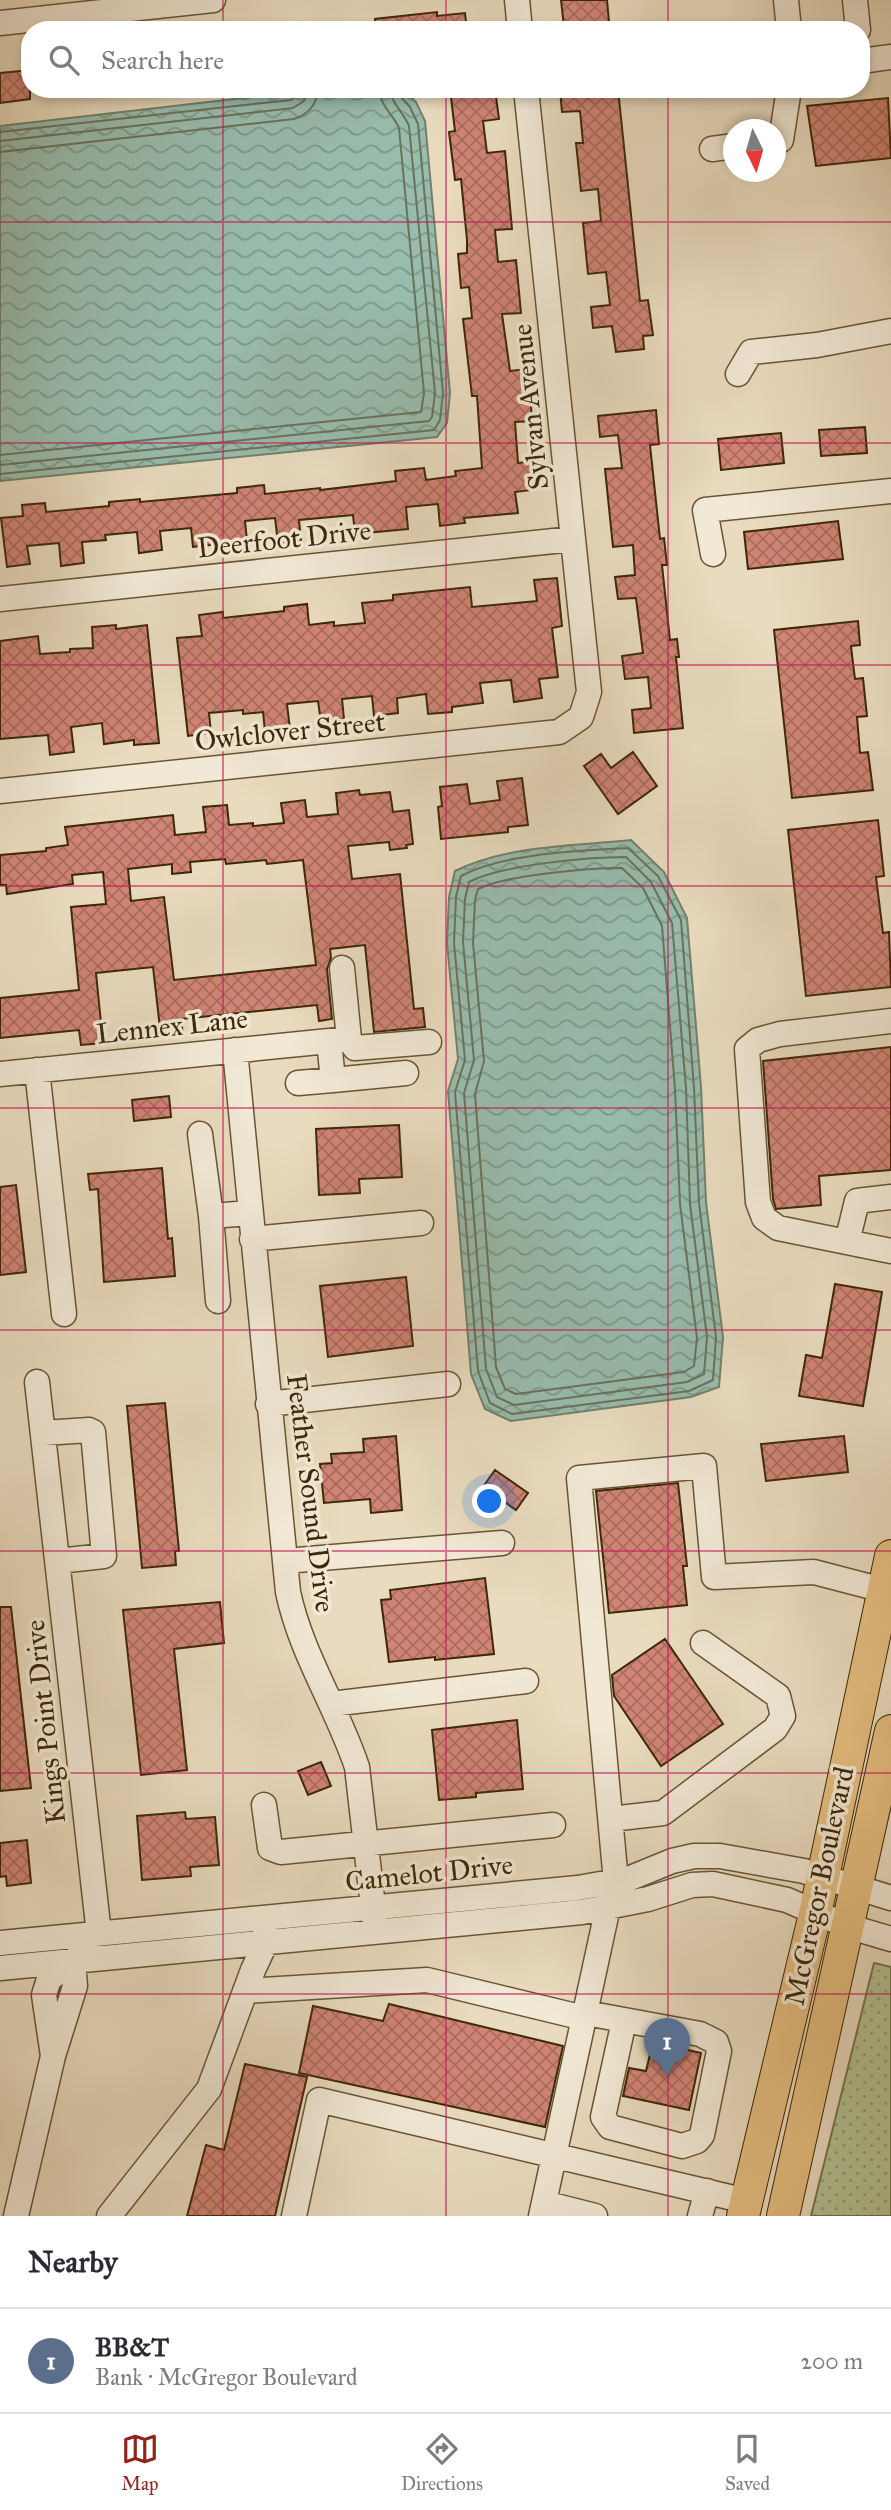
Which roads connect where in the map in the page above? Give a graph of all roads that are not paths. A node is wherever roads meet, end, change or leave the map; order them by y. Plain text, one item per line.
1 (213, 0) edge
2 (517, 0) edge
3 (786, 0) edge
4 (855, 0) edge
5 (519, 21) edge
6 (788, 21) edge
7 (857, 21) edge
8 (0, 23) edge
9 (891, 57) edge
10 (870, 59) edge
11 (527, 98) edge
12 (788, 98) edge
13 (784, 119) edge
14 (891, 331) edge
15 (738, 374) dead end
16 (891, 491) edge
17 (573, 539) junction
18 (713, 554) dead end
19 (0, 599) edge
20 (581, 717) joint
21 (0, 791) edge
22 (342, 968) dead end
23 (891, 1021) edge
24 (339, 1040) junction
25 (429, 1042) dead end
26 (235, 1049) junction
27 (37, 1070) junction
28 (406, 1073) dead end
29 (0, 1074) edge
30 (333, 1080) junction
31 (298, 1083) dead end
32 (200, 1134) dead end
33 (891, 1197) edge
34 (250, 1213) junction
35 (211, 1216) junction
36 (421, 1223) dead end
37 (252, 1239) junction
38 (847, 1242) junction
39 (891, 1251) edge
40 (218, 1301) dead end
41 (64, 1314) dead end
42 (37, 1382) dead end
43 (448, 1384) dead end
44 (268, 1404) junction
45 (43, 1433) junction
46 (502, 1543) dead end
47 (891, 1556) edge
48 (58, 1560) junction
49 (285, 1561) junction
50 (883, 1590) junction
51 (704, 1643) dead end
52 (526, 1681) dead end
53 (331, 1704) junction
54 (891, 1731) edge
55 (264, 1805) dead end
56 (611, 1819) junction
57 (553, 1825) dead end
58 (367, 1844) junction
59 (823, 1876) junction
60 (616, 1882) junction
61 (857, 1887) junction
62 (891, 1898) edge
63 (608, 1907) junction
64 (816, 1914) junction
65 (374, 1920) junction
66 (847, 1926) junction
67 (265, 1931) junction
68 (99, 1934) junction
69 (891, 1939) edge
70 (0, 1943) edge
71 (73, 1962) junction
72 (0, 1968) edge
73 (245, 1991) junction
74 (585, 2015) junction
75 (624, 2021) junction
76 (610, 2127) junction
77 (555, 2156) junction
78 (602, 2167) junction
79 (707, 2192) junction
80 (744, 2208) edge
81 (543, 2210) edge
82 (16, 2216) edge
83 (109, 2216) edge
84 (294, 2216) edge
85 (595, 2216) edge
86 (701, 2216) edge
87 (783, 2216) edge

1 - 8 street
2 - 5 street
3 - 6 street
4 - 7 street
9 - 10 street
11 - 17 street, Sylvan Avenue
12 - 13 street
14 - 15 street
16 - 18 street
17 - 19 street, Deerfoot Drive
17 - 20 street, Sylvan Avenue
20 - 21 street, Owlclover Street
22 - 24 street
23 - 38 street
24 - 25 street, Lennex Lane
24 - 26 street, Lennex Lane
24 - 30 street
26 - 27 street, Lennex Lane
26 - 34 street, Feather Sound Drive
27 - 29 street, Lennex Lane
27 - 41 street
28 - 30 street
30 - 31 street
32 - 35 street
33 - 38 street
34 - 35 street
34 - 37 street, Feather Sound Drive
35 - 40 street
36 - 37 street
37 - 44 street, Feather Sound Drive
38 - 39 street
42 - 45 street, Kings Point Drive
43 - 44 street
44 - 49 street, Feather Sound Drive
45 - 48 street, Kings Point Drive
45 - 48 street
46 - 49 street
47 - 50 main road, McGregor Boulevard
48 - 68 street, Kings Point Drive
49 - 53 street, Feather Sound Drive
50 - 56 street
50 - 59 main road, McGregor Boulevard
51 - 56 street
52 - 53 street
53 - 58 street, Feather Sound Drive
54 - 61 main road, McGregor Boulevard
55 - 58 street
56 - 60 street
57 - 58 street
58 - 65 street, Feather Sound Drive
59 - 60 street, Camelot Drive
59 - 61 street, Camelot Drive
59 - 64 main road, McGregor Boulevard
60 - 63 street
60 - 65 street, Camelot Drive
61 - 62 street, Camelot Drive
61 - 66 main road, McGregor Boulevard
63 - 64 street, Camelot Drive
63 - 65 street, Camelot Drive
63 - 74 street
64 - 66 street, Camelot Drive
64 - 80 main road, McGregor Boulevard
65 - 67 street, Camelot Drive
66 - 69 street, Camelot Drive
66 - 87 main road, McGregor Boulevard
67 - 68 street, Camelot Drive
67 - 71 street, Camelot Drive
67 - 73 street
68 - 70 street, Camelot Drive
68 - 71 street
71 - 72 street, Camelot Drive
71 - 82 street
73 - 74 street
73 - 83 street
74 - 75 street
74 - 77 street
75 - 76 street
75 - 76 street
76 - 78 street
77 - 78 street
77 - 81 street
77 - 84 street
78 - 79 street
79 - 80 street
79 - 86 street
81 - 85 street

